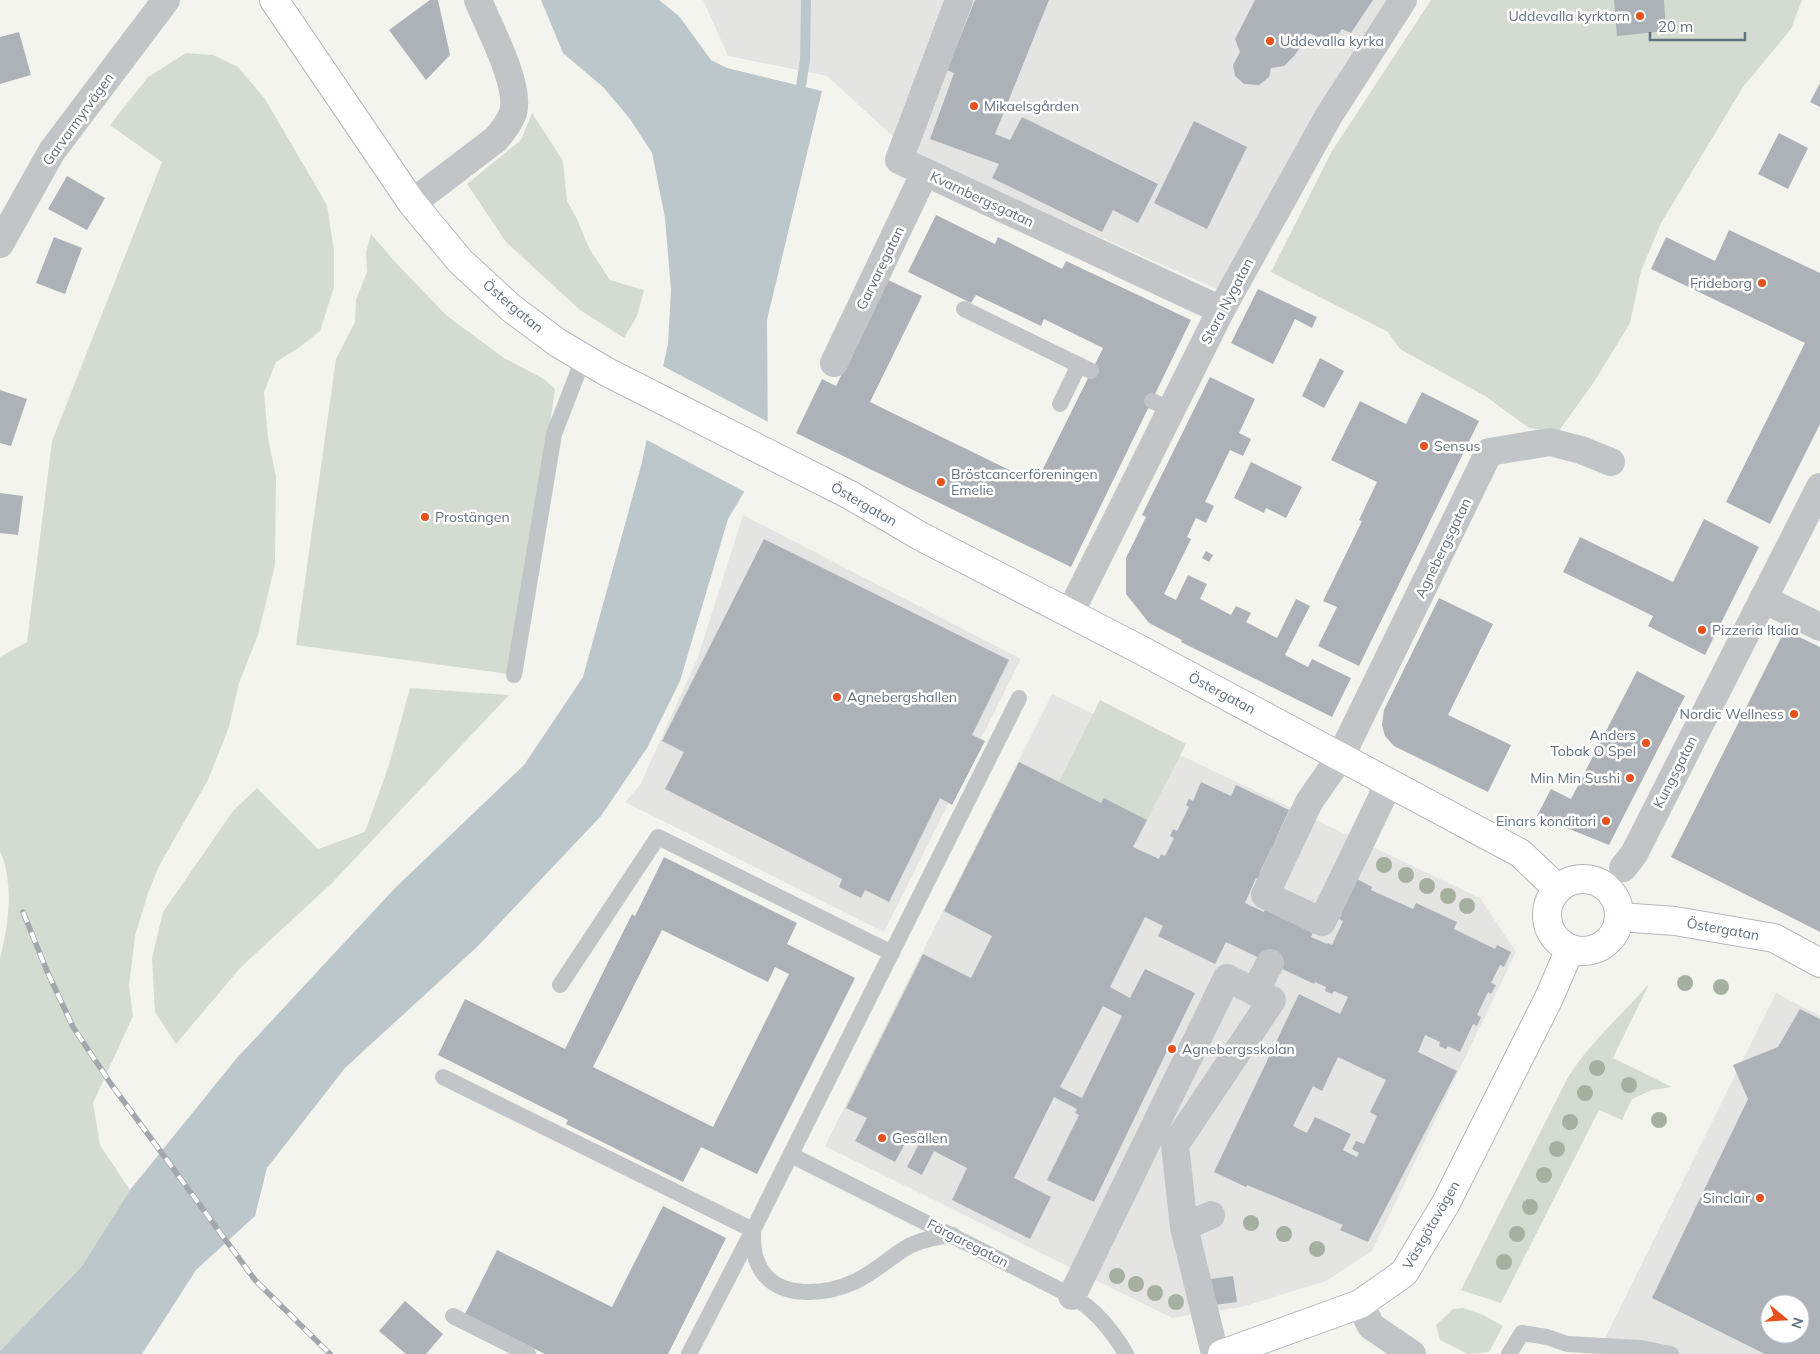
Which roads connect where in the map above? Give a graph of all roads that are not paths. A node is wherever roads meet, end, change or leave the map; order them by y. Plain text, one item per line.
1 (166, 0) edge
2 (274, 0) edge
3 (478, 0) edge
4 (959, 0) edge
5 (1403, 0) edge
6 (925, 172) junction
7 (412, 203) junction
8 (0, 244) edge
9 (964, 309) dead end
10 (1221, 310) junction
11 (834, 363) dead end
12 (595, 365) junction
13 (1060, 404) dead end
14 (1611, 462) dead end
15 (1820, 487) edge
16 (1763, 599) junction
17 (1070, 613) junction
18 (1820, 627) edge
19 (514, 675) dead end
20 (1019, 698) dead end
21 (1341, 756) junction
22 (1390, 782) junction
23 (1623, 868) dead end
24 (1558, 889) junction
25 (1619, 917) junction
26 (1570, 949) junction
27 (892, 952) junction
28 (1270, 963) dead end
29 (1820, 963) edge
30 (560, 985) dead end
31 (1255, 992) junction
32 (443, 1077) dead end
33 (1164, 1138) junction
34 (791, 1155) junction
35 (1211, 1216) dead end
36 (1184, 1227) junction
37 (753, 1230) junction
38 (953, 1235) junction
39 (1072, 1296) junction
40 (1360, 1304) junction
41 (453, 1316) dead end
42 (528, 1354) edge
43 (689, 1354) edge
44 (1126, 1354) edge
45 (1215, 1354) edge
46 (1222, 1354) edge
47 (1412, 1354) edge
48 (1509, 1354) edge
49 (1671, 1354) edge

1 - 8 street, Garvarmyrvägen
2 - 7 street, Östergatan
3 - 7 street
4 - 6 street, Kvarnbergsgatan
5 - 10 street, Stora Nygatan
6 - 10 street, Kvarnbergsgatan
6 - 11 street, Garvaregatan
7 - 12 street, Östergatan
9 - 13 lane
10 - 17 street, Stora Nygatan
12 - 17 street, Östergatan
12 - 19 lane
14 - 21 street, Agnebergsgatan
15 - 16 street, Kungsgatan
16 - 18 street
16 - 23 street, Kungsgatan
17 - 21 street, Östergatan
20 - 27 lane
21 - 22 street, Östergatan
21 - 22 street
22 - 24 street, Östergatan
24 - 25 street
24 - 26 street
25 - 26 street
25 - 29 street, Östergatan
26 - 40 street, Västgötavägen
27 - 30 lane
27 - 34 lane
28 - 31 street
31 - 33 street
31 - 33 street
32 - 37 lane
33 - 36 street
33 - 39 street
34 - 37 lane
34 - 38 lane, Färgaregatan
35 - 36 street
36 - 45 street
37 - 38 lane
37 - 43 lane
38 - 39 lane, Färgaregatan
39 - 44 lane, Färgaregatan
40 - 46 street, Västgötavägen
40 - 47 street
41 - 42 lane
48 - 49 lane

